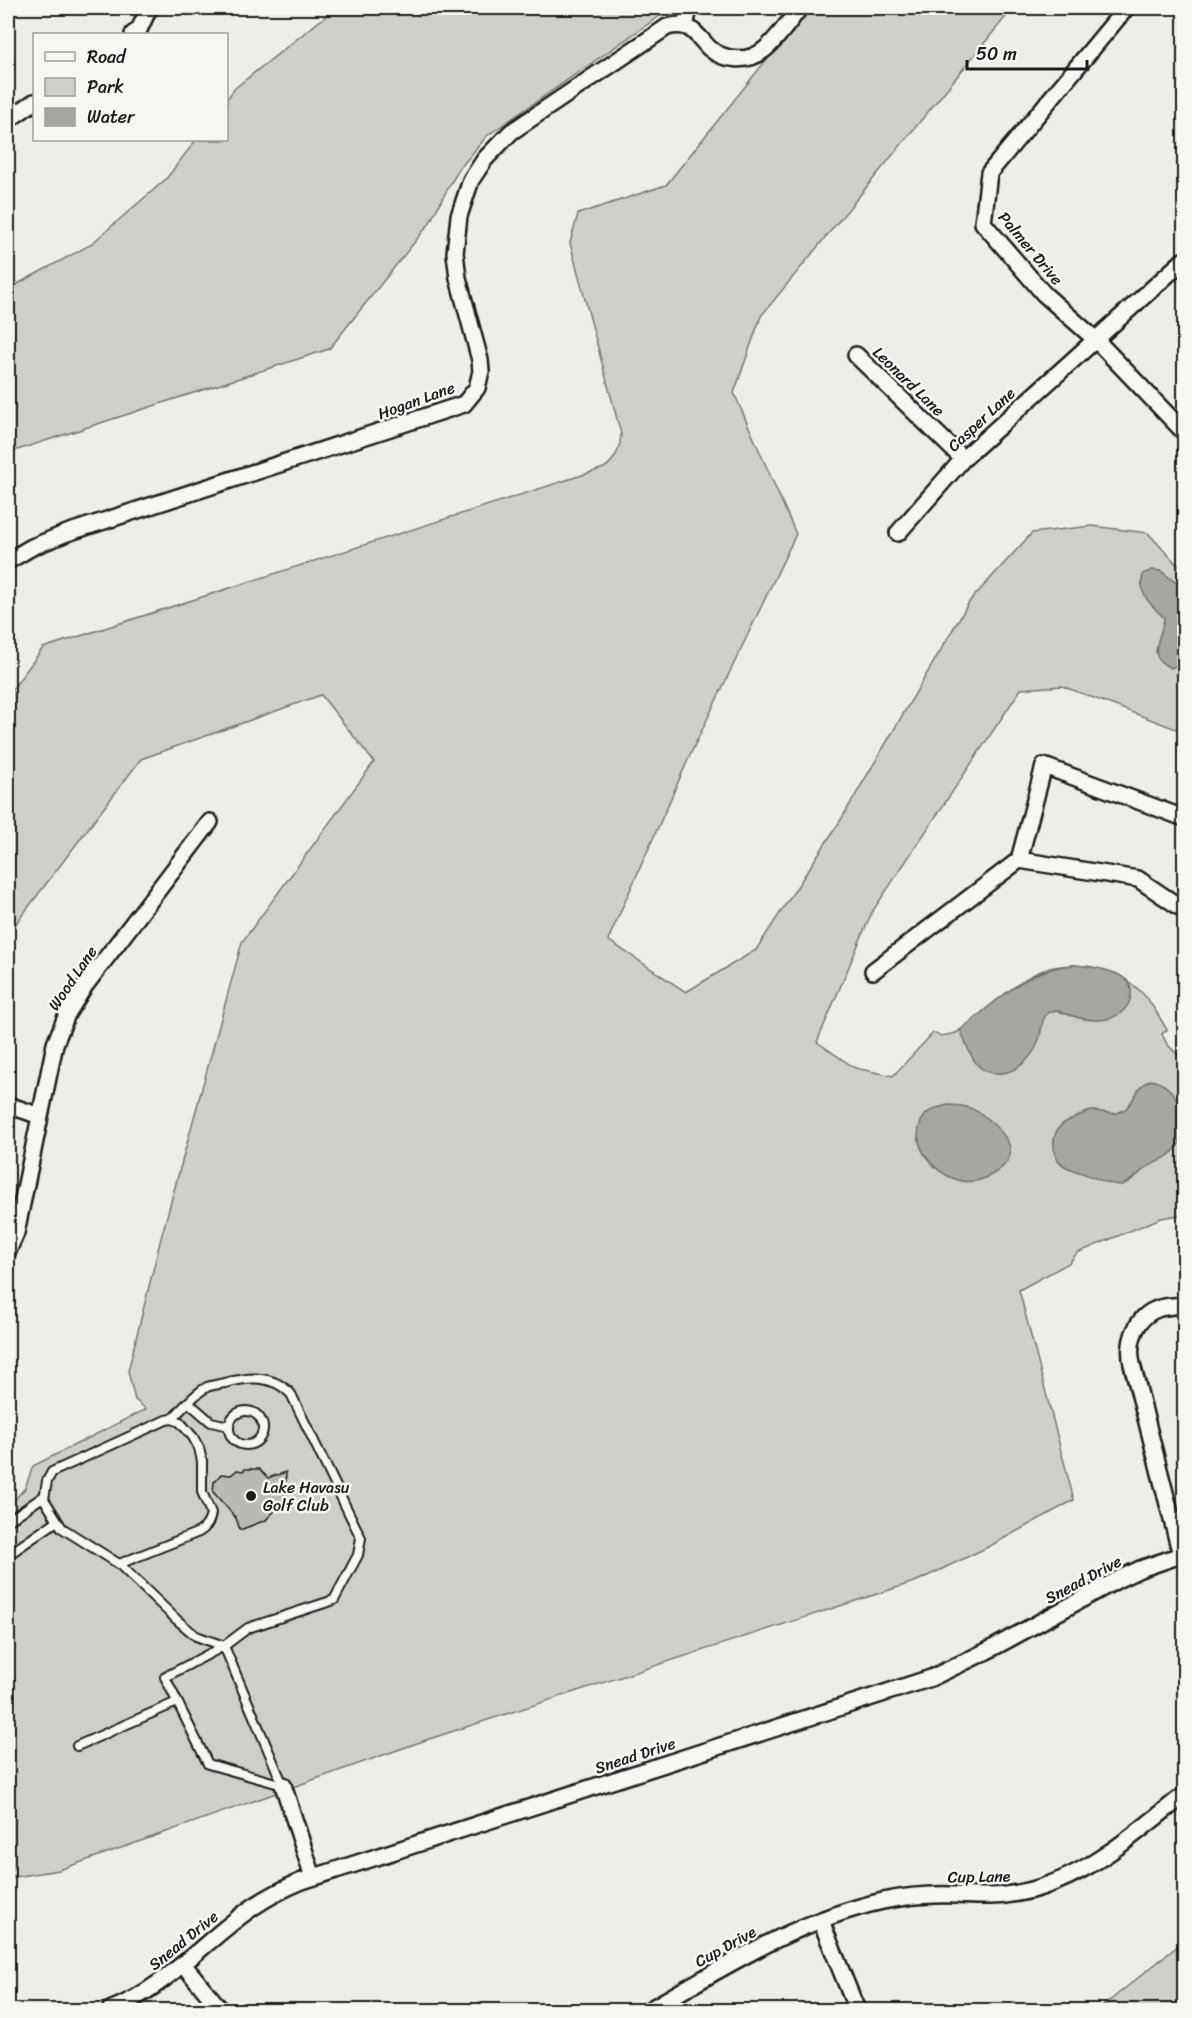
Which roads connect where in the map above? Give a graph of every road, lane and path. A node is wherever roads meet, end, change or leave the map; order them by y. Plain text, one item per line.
1 (149, 8) edge
2 (800, 8) edge
3 (1126, 8) edge
4 (689, 9) dead end
5 (685, 26) junction
6 (134, 33) edge
7 (33, 103) edge
8 (8, 120) edge
9 (1185, 260) edge
10 (1096, 340) junction
11 (856, 355) dead end
12 (1185, 432) edge
13 (963, 459) junction
14 (898, 533) dead end
15 (8, 561) edge
16 (1185, 818) edge
17 (210, 822) dead end
18 (1019, 860) junction
19 (1185, 910) edge
20 (873, 971) dead end
21 (8, 1105) edge
22 (40, 1116) junction
23 (8, 1251) edge
24 (1185, 1305) edge
25 (189, 1403) junction
26 (172, 1419) junction
27 (229, 1426) junction
28 (44, 1496) junction
29 (8, 1521) edge
30 (57, 1521) junction
31 (1183, 1554) edge
32 (8, 1555) edge
33 (119, 1564) junction
34 (224, 1646) junction
35 (177, 1702) junction
36 (77, 1746) dead end
37 (283, 1785) junction
38 (1185, 1795) edge
39 (313, 1877) junction
40 (821, 1921) junction
41 (183, 1964) junction
42 (110, 2010) edge
43 (221, 2010) edge
44 (649, 2010) edge
45 (856, 2010) edge

1 - 6 street
2 - 5 street
3 - 10 street, Palmer Drive
4 - 5 street
5 - 15 street, Hogan Lane
7 - 8 street
9 - 10 street, Casper Lane
10 - 12 street, Palmer Drive
10 - 13 street, Casper Lane
11 - 13 street, Leonard Lane
13 - 14 street, Casper Lane
16 - 18 street
17 - 22 street, Wood Lane
18 - 19 street
18 - 20 street
21 - 22 street
22 - 23 street, Wood Lane
24 - 31 street
25 - 26 lane
25 - 27 lane
25 - 34 lane
26 - 28 lane
26 - 33 lane
27 - 27 lane
28 - 29 lane
28 - 30 lane
30 - 32 lane
30 - 33 lane
31 - 39 street, Snead Drive
33 - 34 lane
34 - 35 lane
34 - 37 lane
35 - 36 lane
35 - 37 lane
37 - 39 street
38 - 40 street, Cup Lane
39 - 41 street, Snead Drive
40 - 44 street, Cup Drive
40 - 45 street
41 - 42 street, Snead Drive
41 - 43 street

